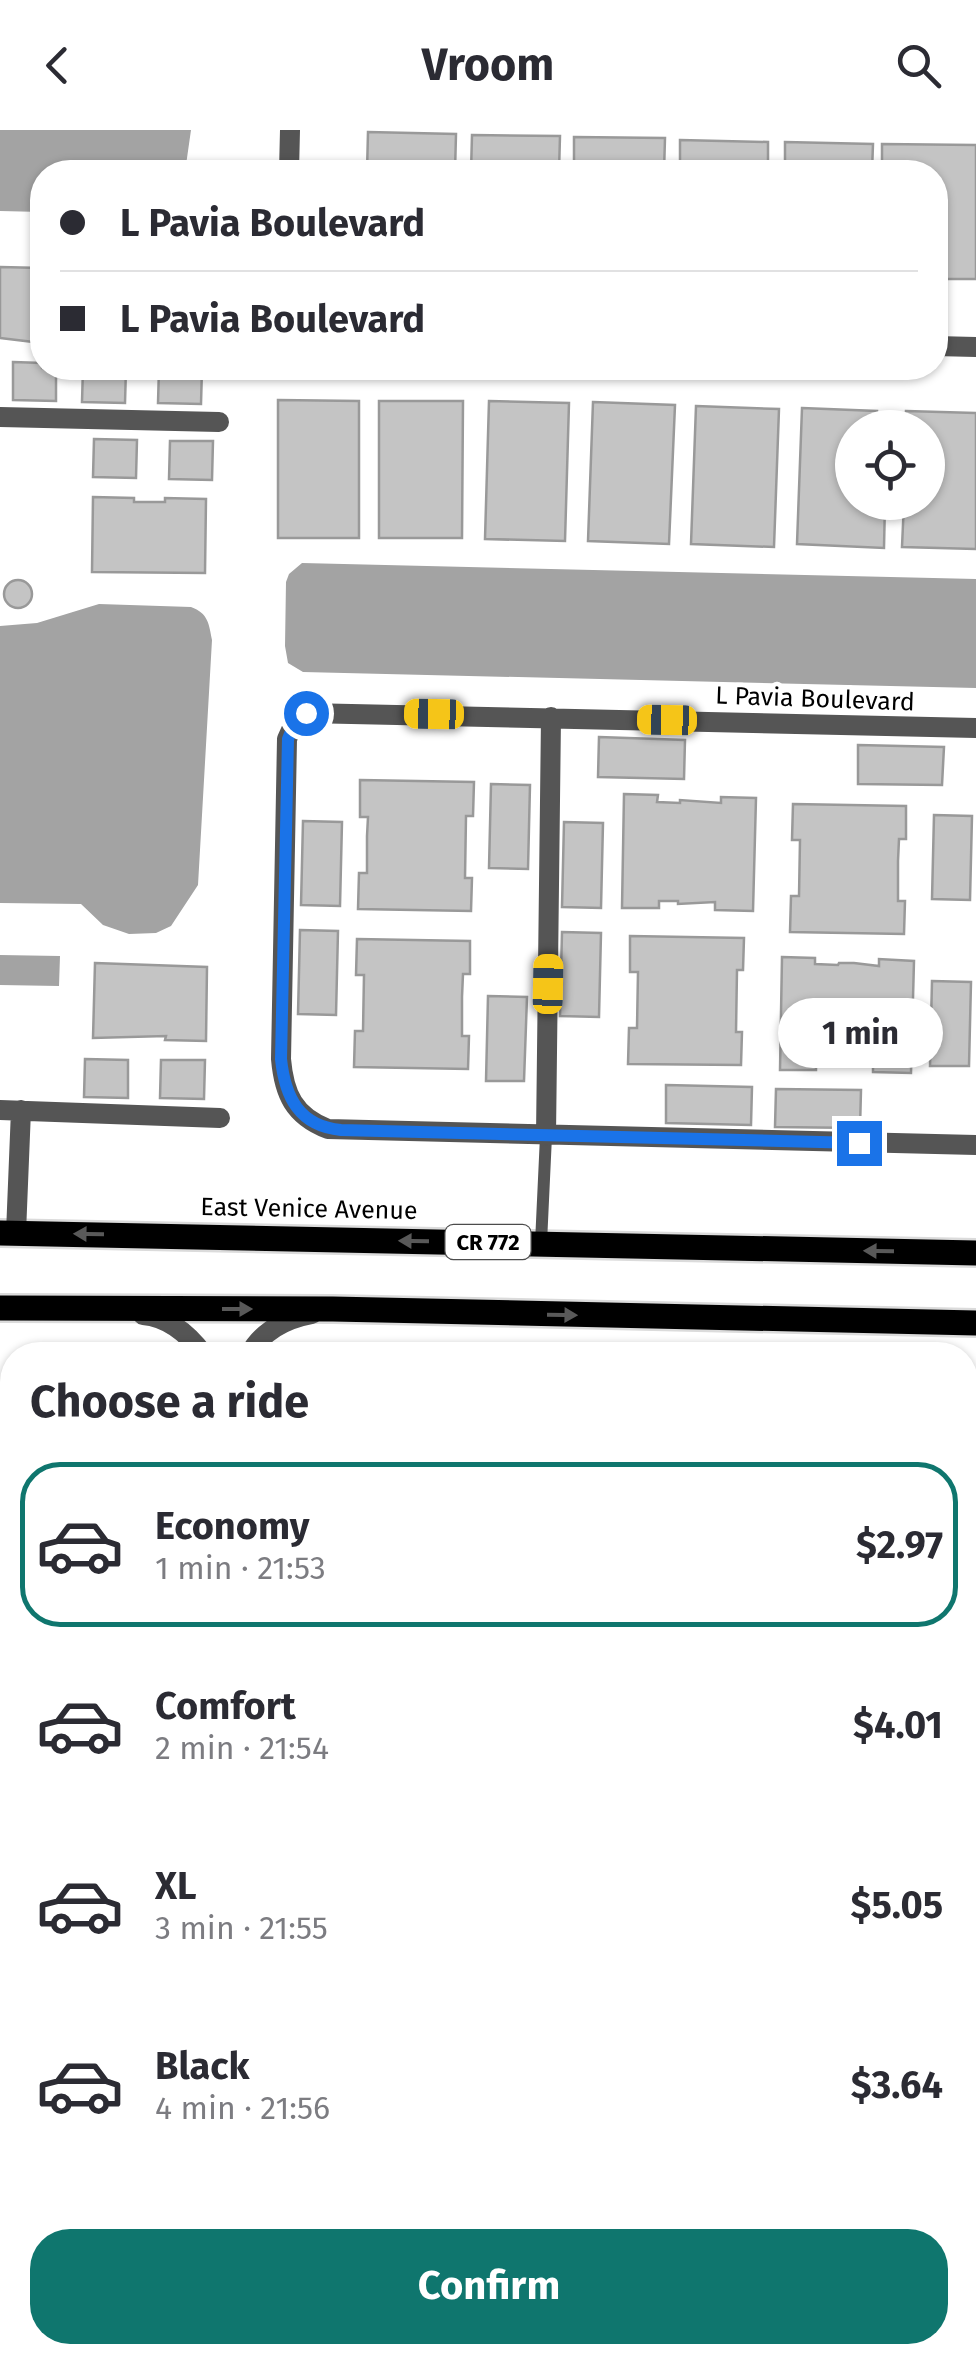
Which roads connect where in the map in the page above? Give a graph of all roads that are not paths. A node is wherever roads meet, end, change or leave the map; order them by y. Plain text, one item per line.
1 (290, 130) edge
2 (289, 160) edge
3 (948, 346) edge
4 (976, 347) edge
5 (0, 418) edge
6 (220, 422) dead end
7 (551, 716) junction
8 (976, 728) edge
9 (10, 1110) edge
10 (220, 1118) dead end
11 (546, 1136) junction
12 (976, 1145) edge
13 (8, 1233) edge
14 (542, 1243) junction
15 (976, 1253) edge
16 (0, 1308) edge
17 (333, 1309) junction
18 (76, 1310) junction
19 (976, 1323) edge
20 (194, 1342) edge
21 (257, 1342) edge

1 - 2 street
3 - 4 street
5 - 6 street
7 - 8 street, L Pavia Boulevard
7 - 11 street
7 - 11 street, L Pavia Boulevard
9 - 10 street
9 - 13 street
11 - 12 street, L Pavia Boulevard
11 - 14 lane
14 -> 13 main road, East Venice Avenue / CR 772
15 -> 14 main road, East Venice Avenue / CR 772
16 - 18 main road
18 -> 17 main road
17 -> 19 main road
17 - 21 street
18 - 20 street

